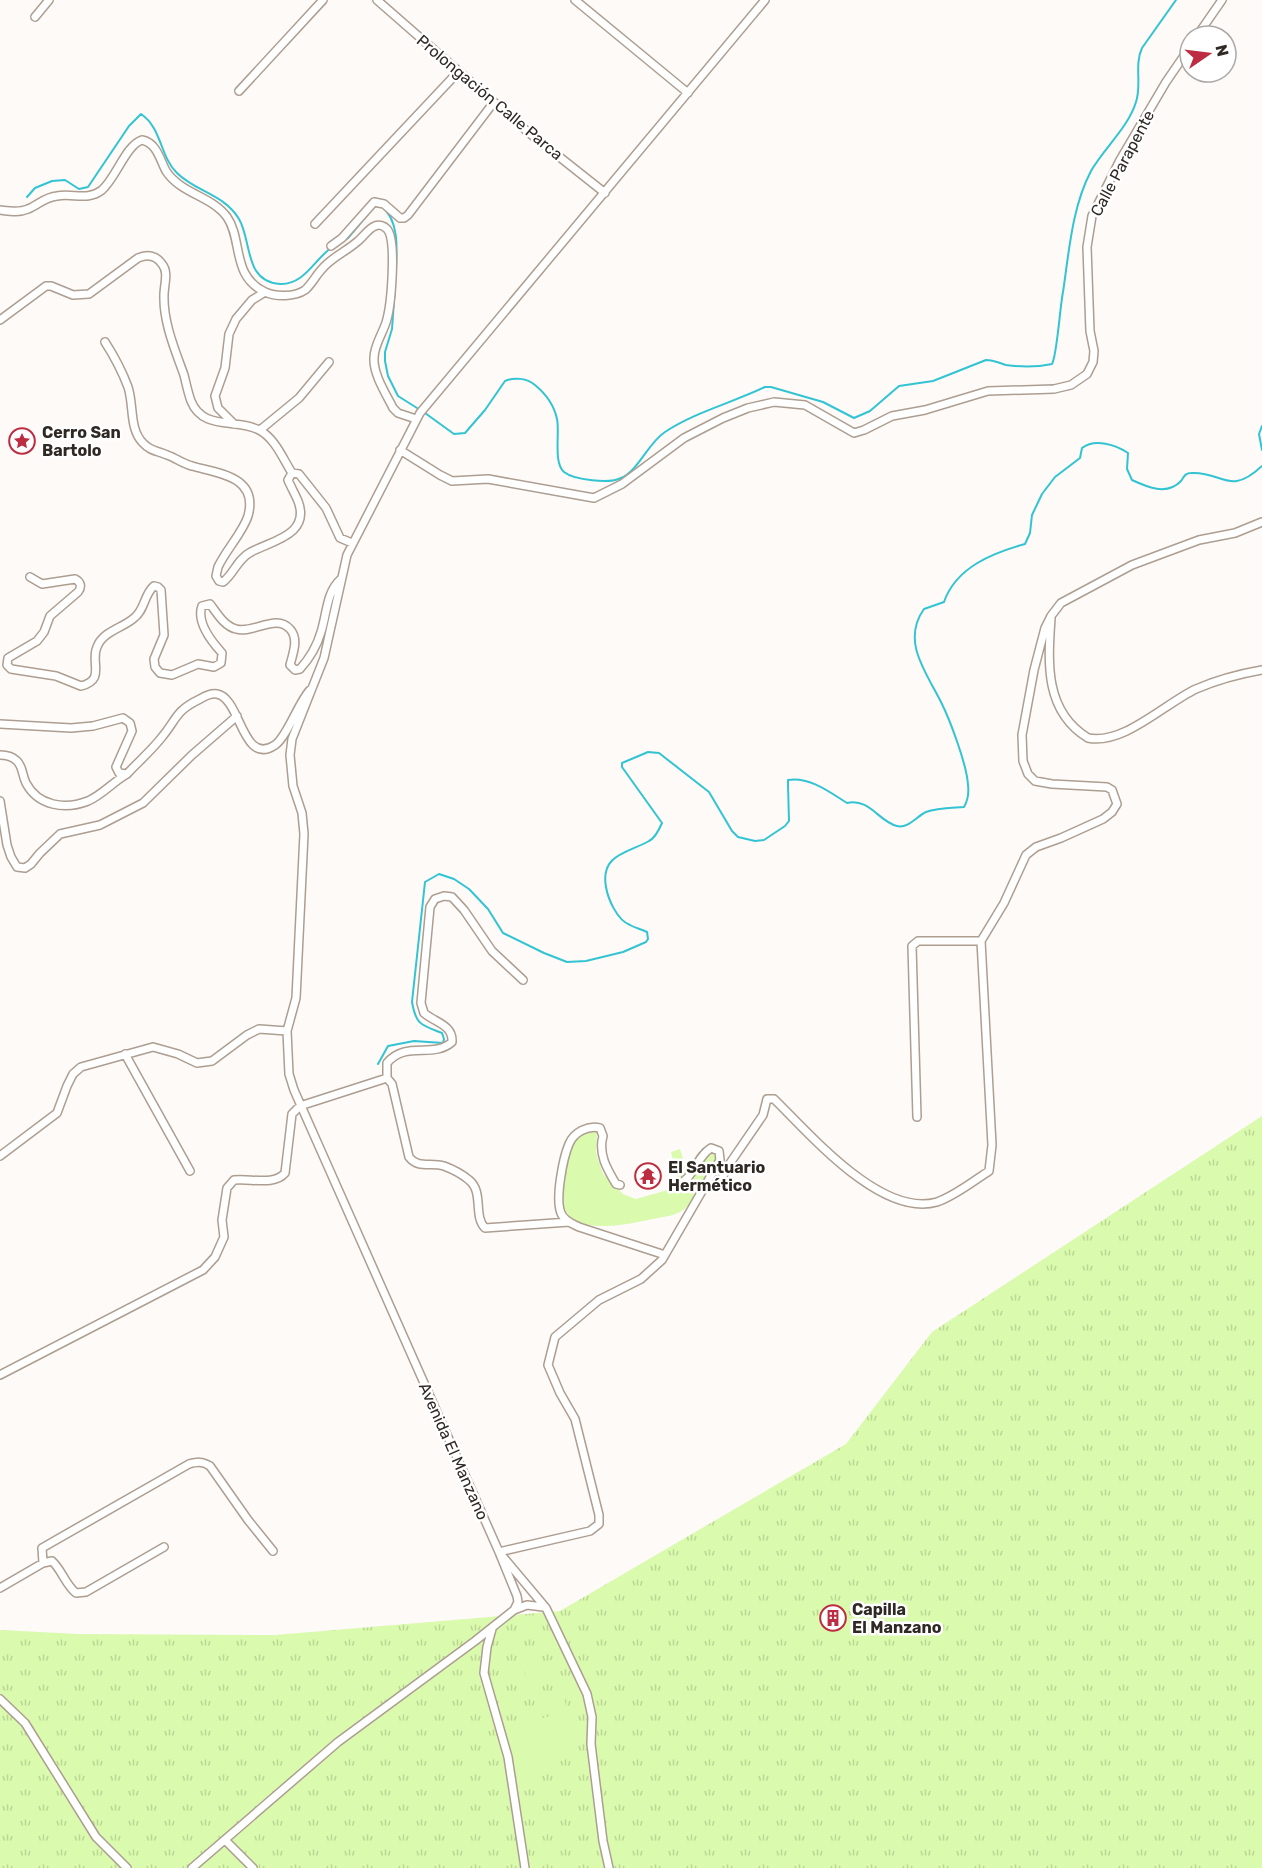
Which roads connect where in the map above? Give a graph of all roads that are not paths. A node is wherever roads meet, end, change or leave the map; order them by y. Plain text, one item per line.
1 (49, 0) edge
2 (322, 0) edge
3 (377, 0) edge
4 (575, 0) edge
5 (765, 0) edge
6 (1222, 0) edge
7 (35, 17) dead end
8 (1205, 24) edge
9 (1178, 64) edge
10 (458, 72) junction
11 (239, 92) dead end
12 (688, 93) junction
13 (494, 102) junction
14 (605, 193) junction
15 (0, 210) edge
16 (315, 224) dead end
17 (331, 246) dead end
18 (265, 292) junction
19 (0, 320) edge
20 (105, 342) dead end
21 (329, 362) dead end
22 (416, 419) junction
23 (234, 424) junction
24 (260, 430) junction
25 (400, 450) junction
26 (292, 473) junction
27 (1262, 522) edge
28 (352, 543) junction
29 (30, 578) dead end
30 (340, 579) junction
31 (1051, 616) junction
32 (1262, 670) edge
33 (316, 684) junction
34 (237, 716) junction
35 (0, 724) edge
36 (0, 755) edge
37 (127, 774) junction
38 (0, 801) edge
39 (981, 941) junction
40 (523, 980) dead end
41 (287, 1031) junction
42 (125, 1054) junction
43 (387, 1078) junction
44 (300, 1106) junction
45 (917, 1117) dead end
46 (0, 1156) edge
47 (190, 1171) dead end
48 (722, 1179) dead end
49 (620, 1185) dead end
50 (675, 1187) dead end
51 (569, 1222) junction
52 (665, 1255) junction
53 (0, 1375) edge
54 (164, 1547) dead end
55 (273, 1551) dead end
56 (499, 1552) junction
57 (43, 1563) junction
58 (0, 1588) edge
59 (546, 1608) junction
60 (514, 1610) junction
61 (492, 1629) junction
62 (474, 1641) junction
63 (487, 1647) junction
64 (0, 1699) edge
65 (225, 1840) junction
66 (127, 1868) edge
67 (192, 1868) edge
68 (254, 1868) edge
69 (525, 1868) edge
70 (609, 1868) edge

1 - 7 street
2 - 11 street
3 - 10 street, Prolongación Calle Parca
4 - 12 street
5 - 12 street
6 - 8 street
9 - 25 street, Calle Parapente
10 - 13 street, Prolongación Calle Parca
10 - 16 street
12 - 14 street
13 - 14 street, Prolongación Calle Parca
13 - 17 street
14 - 22 street
15 - 18 street
18 - 22 street
18 - 23 street
19 - 23 street
20 - 26 street
21 - 24 street
22 - 25 street
23 - 24 street
24 - 26 street
25 - 28 street
26 - 28 street
27 - 31 street
28 - 30 street
29 - 30 street
30 - 33 street
31 - 32 street
31 - 39 street
33 - 34 street
33 - 41 street, Avenida El Manzano
34 - 37 street
34 - 38 street
35 - 37 street
36 - 37 street
39 - 45 street
39 - 48 street
40 - 43 street
41 - 42 street
41 - 44 street, Avenida El Manzano
42 - 46 street
42 - 47 street
43 - 44 street
43 - 51 street
44 - 53 street
44 - 56 street, Avenida El Manzano
49 - 51 street
50 - 52 street
51 - 52 street
52 - 56 street
54 - 57 street
55 - 57 street
56 - 59 street, Avenida El Manzano
56 - 60 street
57 - 58 street
59 - 60 street
59 - 70 street, Avenida El Manzano
60 - 61 street
61 - 62 street
61 - 63 street
62 - 63 street
62 - 65 street
63 - 69 street
64 - 66 street
65 - 67 street
65 - 68 street

